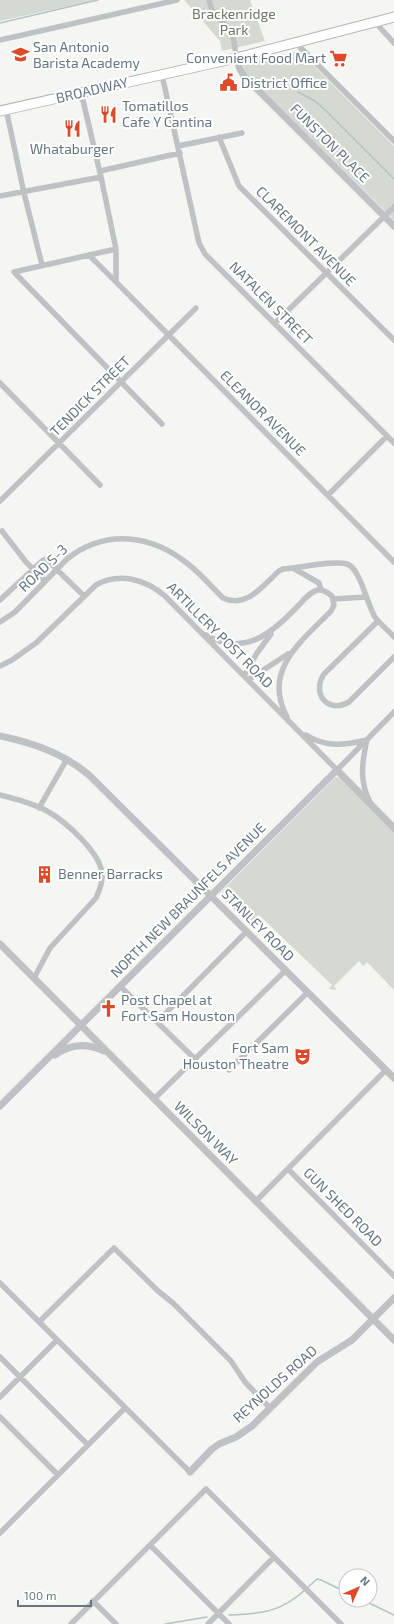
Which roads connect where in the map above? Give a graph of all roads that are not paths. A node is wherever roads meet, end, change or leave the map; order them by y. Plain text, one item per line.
1 (177, 0) edge
2 (208, 0) edge
3 (394, 17) edge
4 (375, 22) junction
5 (0, 40) edge
6 (296, 43) junction
7 (394, 43) edge
8 (236, 58) junction
9 (162, 75) junction
10 (81, 92) junction
11 (3, 110) edge
12 (242, 133) dead end
13 (218, 137) junction
14 (394, 141) edge
15 (178, 146) junction
16 (180, 154) junction
17 (101, 174) junction
18 (24, 193) junction
19 (0, 196) edge
20 (394, 207) edge
21 (384, 216) junction
22 (394, 226) edge
23 (116, 249) junction
24 (89, 255) junction
25 (42, 265) junction
26 (326, 272) junction
27 (116, 282) junction
28 (196, 308) dead end
29 (275, 323) junction
30 (168, 335) junction
31 (394, 340) edge
32 (120, 382) junction
33 (0, 383) edge
34 (162, 424) dead end
35 (387, 436) junction
36 (60, 443) junction
37 (394, 443) edge
38 (100, 485) dead end
39 (328, 495) junction
40 (0, 501) edge
41 (2, 531) dead end
42 (394, 562) edge
43 (293, 568) junction
44 (33, 569) junction
45 (57, 569) junction
46 (45, 581) junction
47 (321, 590) junction
48 (84, 596) junction
49 (366, 597) junction
50 (333, 599) junction
51 (0, 600) edge
52 (1, 619) edge
53 (378, 621) junction
54 (276, 628) junction
55 (201, 632) junction
56 (394, 637) edge
57 (292, 651) junction
58 (394, 657) edge
59 (0, 666) edge
60 (246, 678) junction
61 (394, 712) edge
62 (292, 724) junction
63 (299, 731) junction
64 (0, 736) edge
65 (367, 740) junction
66 (67, 759) junction
67 (337, 770) junction
68 (0, 795) edge
69 (39, 808) junction
70 (375, 808) junction
71 (394, 828) edge
72 (211, 896) junction
73 (247, 932) junction
74 (0, 944) edge
75 (286, 970) junction
76 (34, 978) junction
77 (120, 986) junction
78 (308, 992) junction
79 (157, 1022) junction
80 (81, 1025) junction
81 (109, 1054) junction
82 (195, 1059) junction
83 (39, 1067) junction
84 (229, 1070) dead end
85 (386, 1070) junction
86 (394, 1078) edge
87 (154, 1099) junction
88 (0, 1106) edge
89 (288, 1169) junction
90 (256, 1201) junction
91 (394, 1276) edge
92 (0, 1283) edge
93 (394, 1298) edge
94 (373, 1319) junction
95 (39, 1322) junction
96 (57, 1340) junction
97 (394, 1340) edge
98 (0, 1357) edge
99 (20, 1377) junction
100 (0, 1397) edge
101 (125, 1408) junction
102 (270, 1408) junction
103 (0, 1417) edge
104 (88, 1445) junction
105 (190, 1472) joint
106 (58, 1475) junction
107 (0, 1533) edge
108 (150, 1545) junction
109 (274, 1557) junction
110 (93, 1602) junction
111 (218, 1614) junction
112 (72, 1624) edge
113 (116, 1624) edge
114 (208, 1624) edge
115 (229, 1624) edge
116 (341, 1624) edge

1 - 5 street
2 - 8 street
3 - 4 main road, BROADWAY
4 - 6 main road, BROADWAY
4 - 7 street
6 - 8 main road, BROADWAY
6 - 14 street
8 - 9 main road, BROADWAY
8 - 21 street, FUNSTON PLACE
9 - 10 main road, BROADWAY
9 - 15 street
10 - 11 main road, BROADWAY
10 - 17 street
11 - 18 street
12 - 13 street
13 - 15 street
13 - 26 street, CLAREMONT AVENUE
15 - 16 street, NATALEN STREET
16 - 17 street
16 - 29 street, NATALEN STREET
17 - 18 street
17 - 23 street
18 - 19 street
18 - 25 street
20 - 21 street
21 - 22 street, FUNSTON PLACE
21 - 26 street
23 - 24 street
23 - 27 street
24 - 25 street
24 - 27 street, ELEANOR AVENUE
25 - 32 street
26 - 29 street
26 - 31 street, CLAREMONT AVENUE
27 - 30 street, ELEANOR AVENUE
28 - 30 street, TENDICK STREET
29 - 35 street, NATALEN STREET
30 - 32 street, TENDICK STREET
30 - 39 street, ELEANOR AVENUE
32 - 34 street
32 - 36 street, TENDICK STREET
33 - 36 street
35 - 37 street, NATALEN STREET
35 - 39 street
36 - 38 street
36 - 40 street, TENDICK STREET
39 - 42 street, ELEANOR AVENUE
41 - 44 street
43 - 45 street, ROAD S-3
43 - 47 street
43 - 49 street, ROAD S-3
44 - 45 street
44 - 46 street
44 - 51 street
45 - 46 street, ROAD S-3
45 - 48 street
46 - 52 street, ROAD S-3
47 - 50 street
47 - 54 street
48 - 55 street, ARTILLERY POST ROAD
48 - 59 street, ARTILLERY POST ROAD
49 - 50 street
49 - 53 street, ROAD S-3
50 - 57 street
53 - 56 street, ROAD S-3
53 - 58 street
54 - 55 street
54 - 60 street
55 - 60 street, ARTILLERY POST ROAD
57 - 60 street
57 - 62 street
60 - 62 street, ARTILLERY POST ROAD
61 - 65 street, NORTH NEW BRAUNFELS AVENUE
62 - 63 street, ARTILLERY POST ROAD
63 - 65 street, ARTILLERY POST ROAD
63 - 67 street, ARTILLERY POST ROAD
64 - 66 street, STANLEY ROAD
65 - 67 street, NORTH NEW BRAUNFELS AVENUE
65 - 70 street
66 - 69 street
66 - 72 street, STANLEY ROAD
67 - 70 street
67 - 72 street, NORTH NEW BRAUNFELS AVENUE
68 - 69 street
69 - 76 street
70 - 71 street
72 - 73 street, STANLEY ROAD
72 - 77 street, NORTH NEW BRAUNFELS AVENUE
73 - 75 street, STANLEY ROAD
73 - 79 street
74 - 76 street, WILSON WAY
75 - 78 street, STANLEY ROAD
75 - 82 street
76 - 80 street, WILSON WAY
77 - 79 street
77 - 80 street, NORTH NEW BRAUNFELS AVENUE
78 - 84 street
78 - 85 street, STANLEY ROAD
79 - 82 street
80 - 81 street, WILSON WAY
80 - 83 street, NORTH NEW BRAUNFELS AVENUE
81 - 83 street
81 - 87 street, WILSON WAY
82 - 87 street
83 - 88 street, NORTH NEW BRAUNFELS AVENUE
85 - 86 street, STANLEY ROAD
85 - 89 street, GUN SHED ROAD
87 - 90 street, WILSON WAY
89 - 90 street
89 - 91 street, GUN SHED ROAD
90 - 94 street, WILSON WAY
92 - 95 street
93 - 94 street, REYNOLDS ROAD
94 - 97 street, WILSON WAY
94 - 102 street, REYNOLDS ROAD
95 - 96 street
95 - 102 street
96 - 99 street
96 - 101 street
98 - 99 street
99 - 100 street
99 - 104 street
101 - 104 street
101 - 105 street
102 - 105 street, REYNOLDS ROAD
103 - 106 street
104 - 106 street
106 - 107 street
108 - 109 street
108 - 110 street
108 - 111 street
109 - 111 street
109 - 116 street
110 - 112 street
110 - 113 street
111 - 114 street
111 - 115 street

